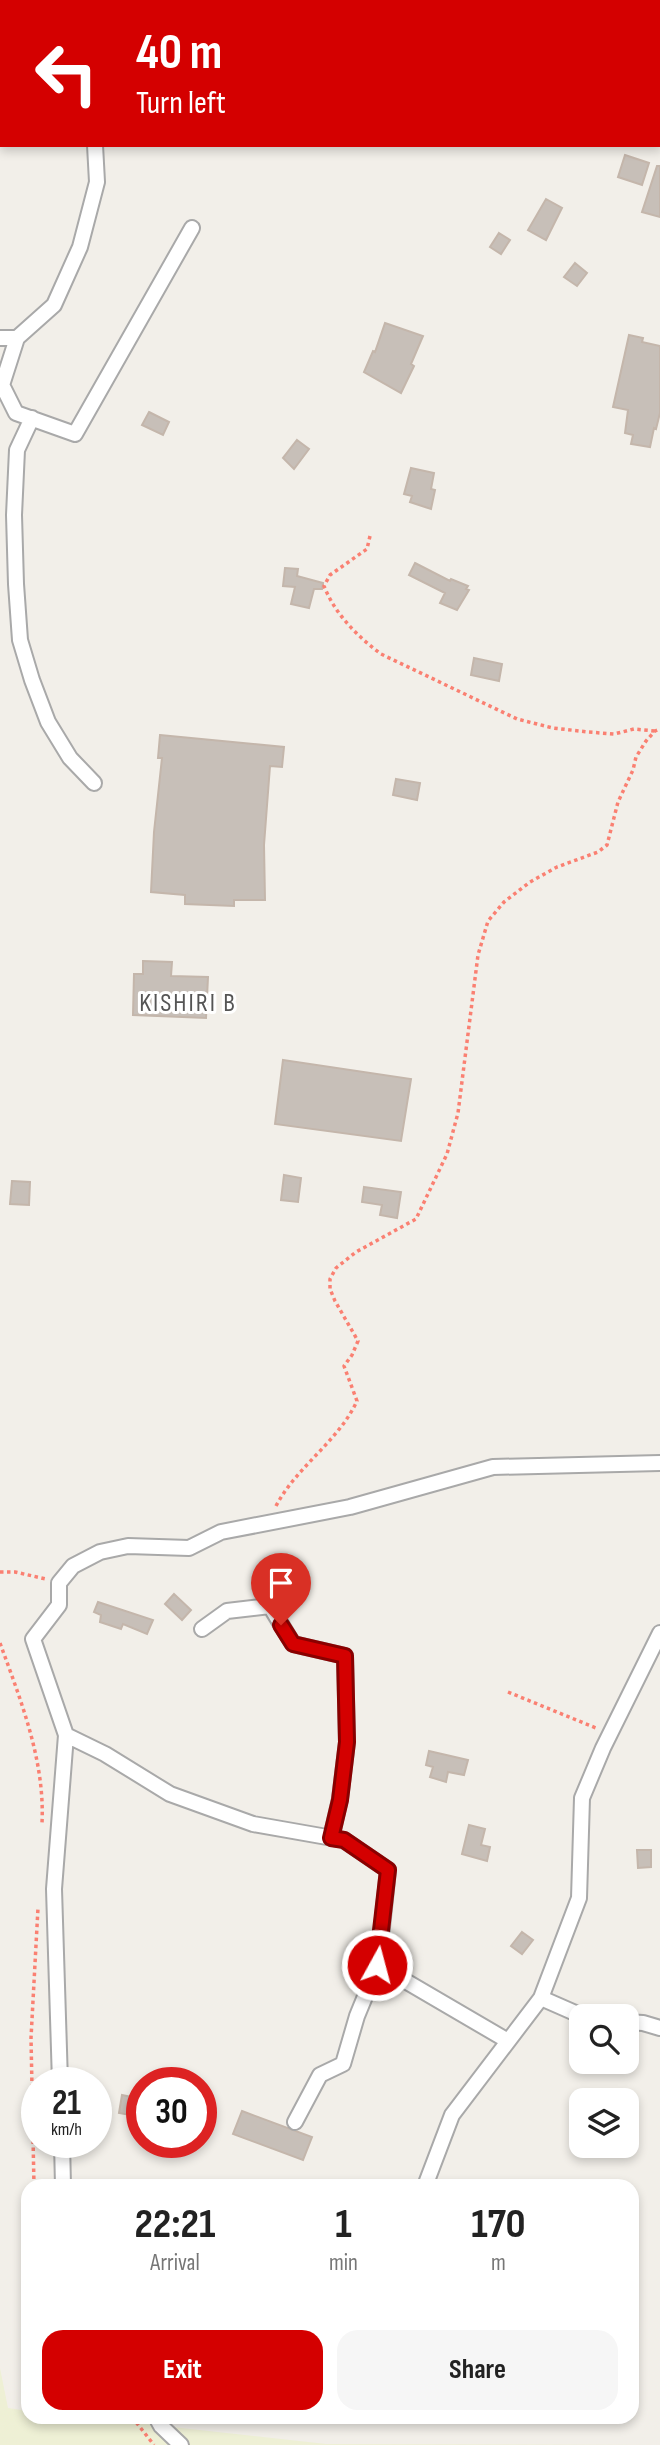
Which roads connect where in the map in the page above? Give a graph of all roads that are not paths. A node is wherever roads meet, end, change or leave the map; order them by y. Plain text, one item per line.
1 (95, 147) edge
2 (192, 228) dead end
3 (0, 338) edge
4 (17, 338) junction
5 (32, 418) junction
6 (94, 783) dead end
7 (660, 1463) edge
8 (202, 1629) dead end
9 (660, 1633) edge
10 (66, 1735) junction
11 (331, 1838) junction
12 (377, 1965) junction
13 (541, 1998) junction
14 (569, 2010) edge
15 (639, 2023) edge
16 (660, 2028) edge
17 (508, 2041) junction
18 (60, 2067) edge
19 (295, 2122) dead end
20 (62, 2158) edge
21 (63, 2179) edge
22 (428, 2179) edge
23 (160, 2424) edge
24 (181, 2445) edge

1 - 4 street
2 - 5 street
3 - 4 street
4 - 5 street
5 - 6 street
7 - 10 street
8 - 11 street
9 - 13 street
10 - 11 street
10 - 18 street
11 - 12 street
12 - 17 street
12 - 19 street
13 - 14 street
13 - 17 street
15 - 16 street
17 - 22 street
20 - 21 street
23 - 24 street

